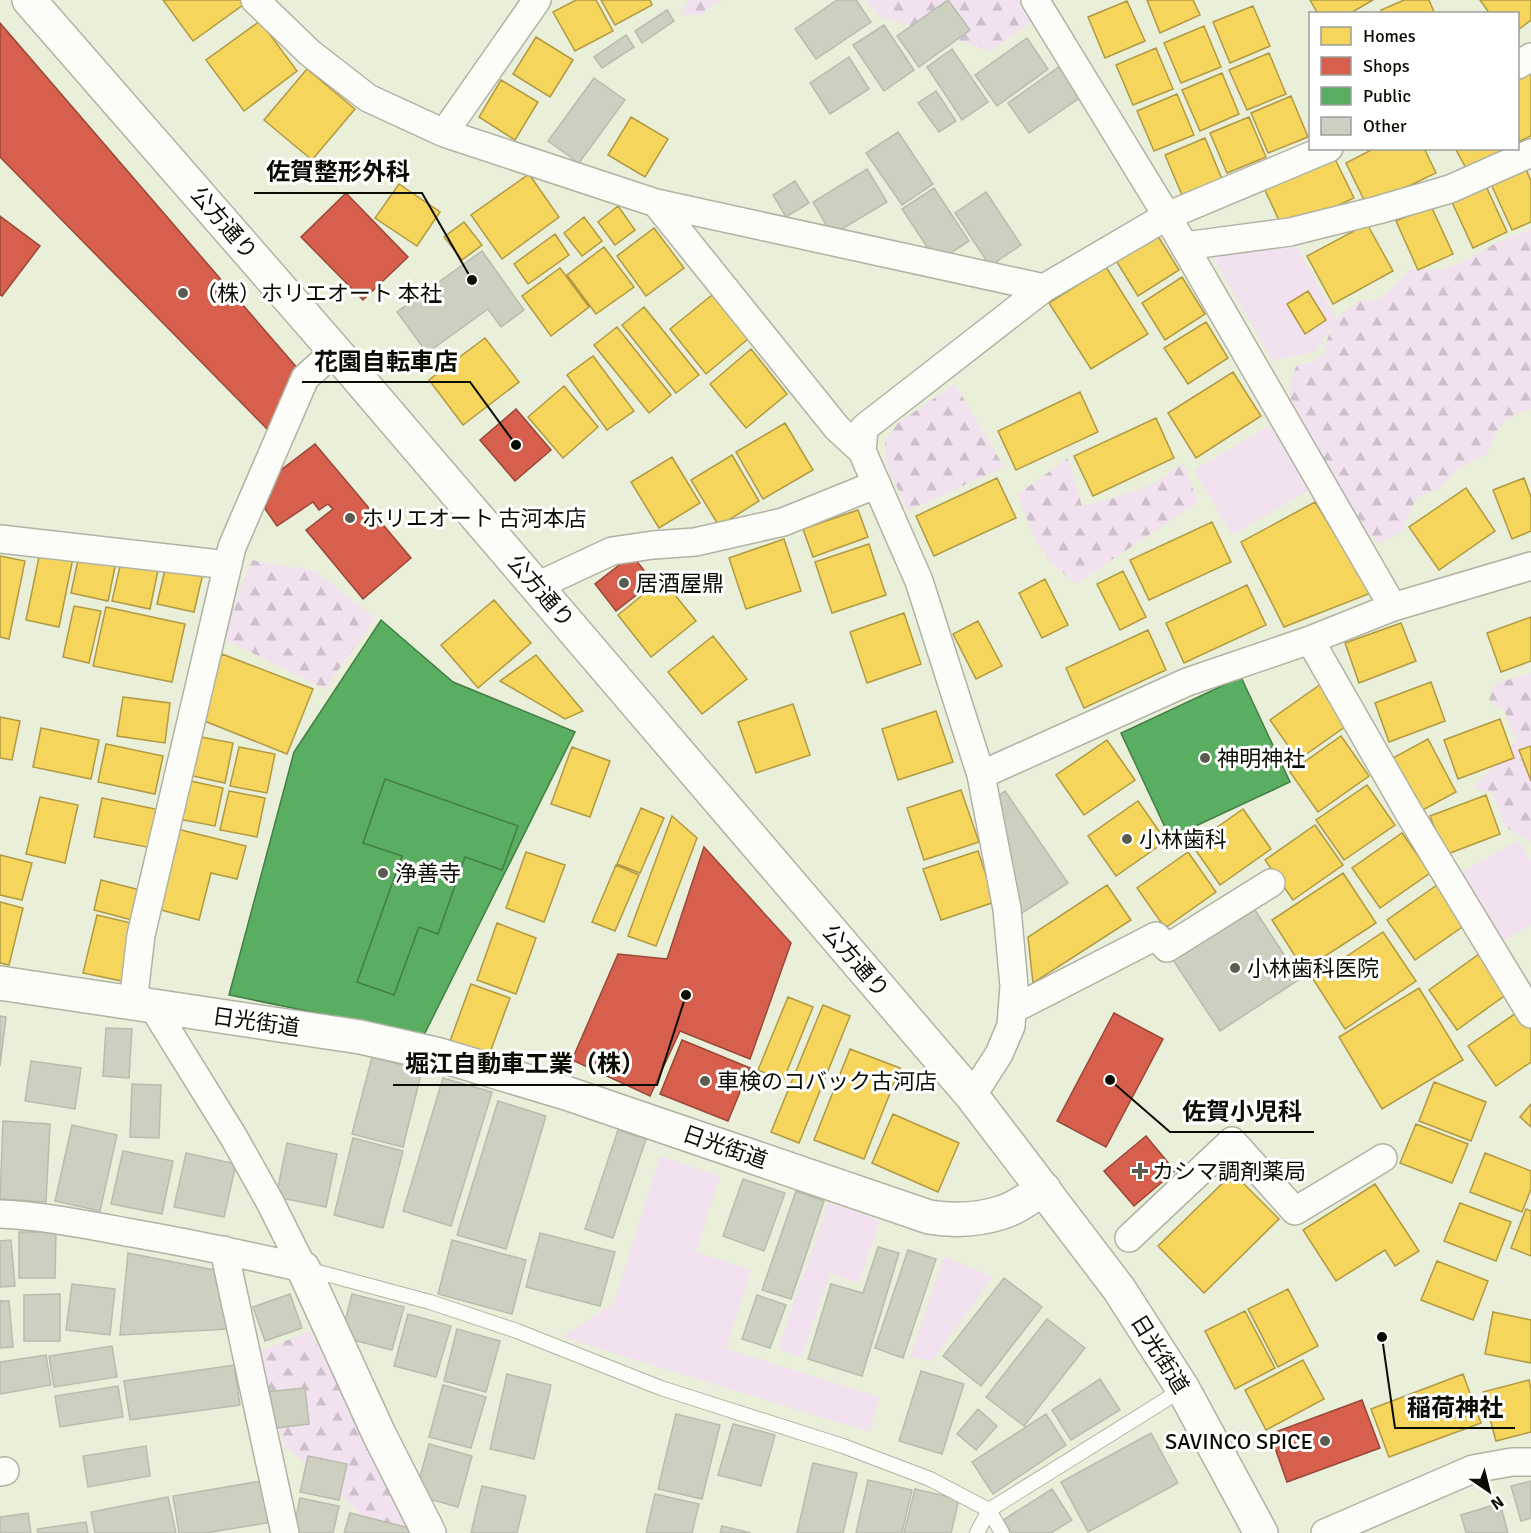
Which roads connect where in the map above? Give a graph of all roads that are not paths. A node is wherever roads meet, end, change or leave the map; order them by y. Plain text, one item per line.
1 (29, 0) edge
2 (255, 0) edge
3 (537, 0) edge
4 (1035, 0) edge
5 (444, 133) junction
6 (1324, 150) edge
7 (1531, 153) edge
8 (656, 203) junction
9 (1167, 216) junction
10 (1185, 246) junction
11 (1044, 288) junction
12 (335, 351) junction
13 (862, 451) junction
14 (877, 484) junction
15 (0, 539) edge
16 (228, 565) junction
17 (1531, 566) edge
18 (537, 586) junction
19 (1393, 607) junction
20 (1310, 640) junction
21 (981, 776) junction
22 (1271, 883) dead end
23 (0, 983) edge
24 (143, 1005) junction
25 (1012, 1010) junction
26 (1531, 1014) edge
27 (972, 1096) junction
28 (1383, 1158) dead end
29 (1044, 1189) junction
30 (0, 1214) edge
31 (1129, 1238) dead end
32 (224, 1250) junction
33 (303, 1268) junction
34 (1183, 1389) junction
35 (1531, 1462) edge
36 (988, 1510) junction
37 (285, 1533) edge
38 (429, 1533) edge
39 (977, 1533) edge
40 (1002, 1533) edge
41 (1261, 1533) edge
42 (1325, 1533) edge

1 - 12 street, 公方通り
2 - 5 street
3 - 5 street
4 - 9 street
5 - 8 street
6 - 9 street
7 - 10 street
8 - 11 street
8 - 13 street
9 - 10 street
9 - 11 street
10 - 19 street
11 - 13 street
12 - 16 street
12 - 18 street, 公方通り
13 - 14 street
14 - 18 street
14 - 21 street
15 - 16 street
16 - 24 street
17 - 19 street
18 - 27 street, 公方通り
19 - 20 street
20 - 21 street
20 - 26 street
21 - 25 street
22 - 25 street
23 - 24 street, 日光街道
24 - 29 street, 日光街道
24 - 33 street
25 - 27 street
27 - 29 street, 公方通り
28 - 31 street
29 - 34 street, 日光街道
30 - 32 street
32 - 33 street
32 - 37 street
33 - 36 lane
33 - 38 street
34 - 36 lane
34 - 41 street, 日光街道
35 - 42 street
36 - 39 lane
36 - 40 lane

